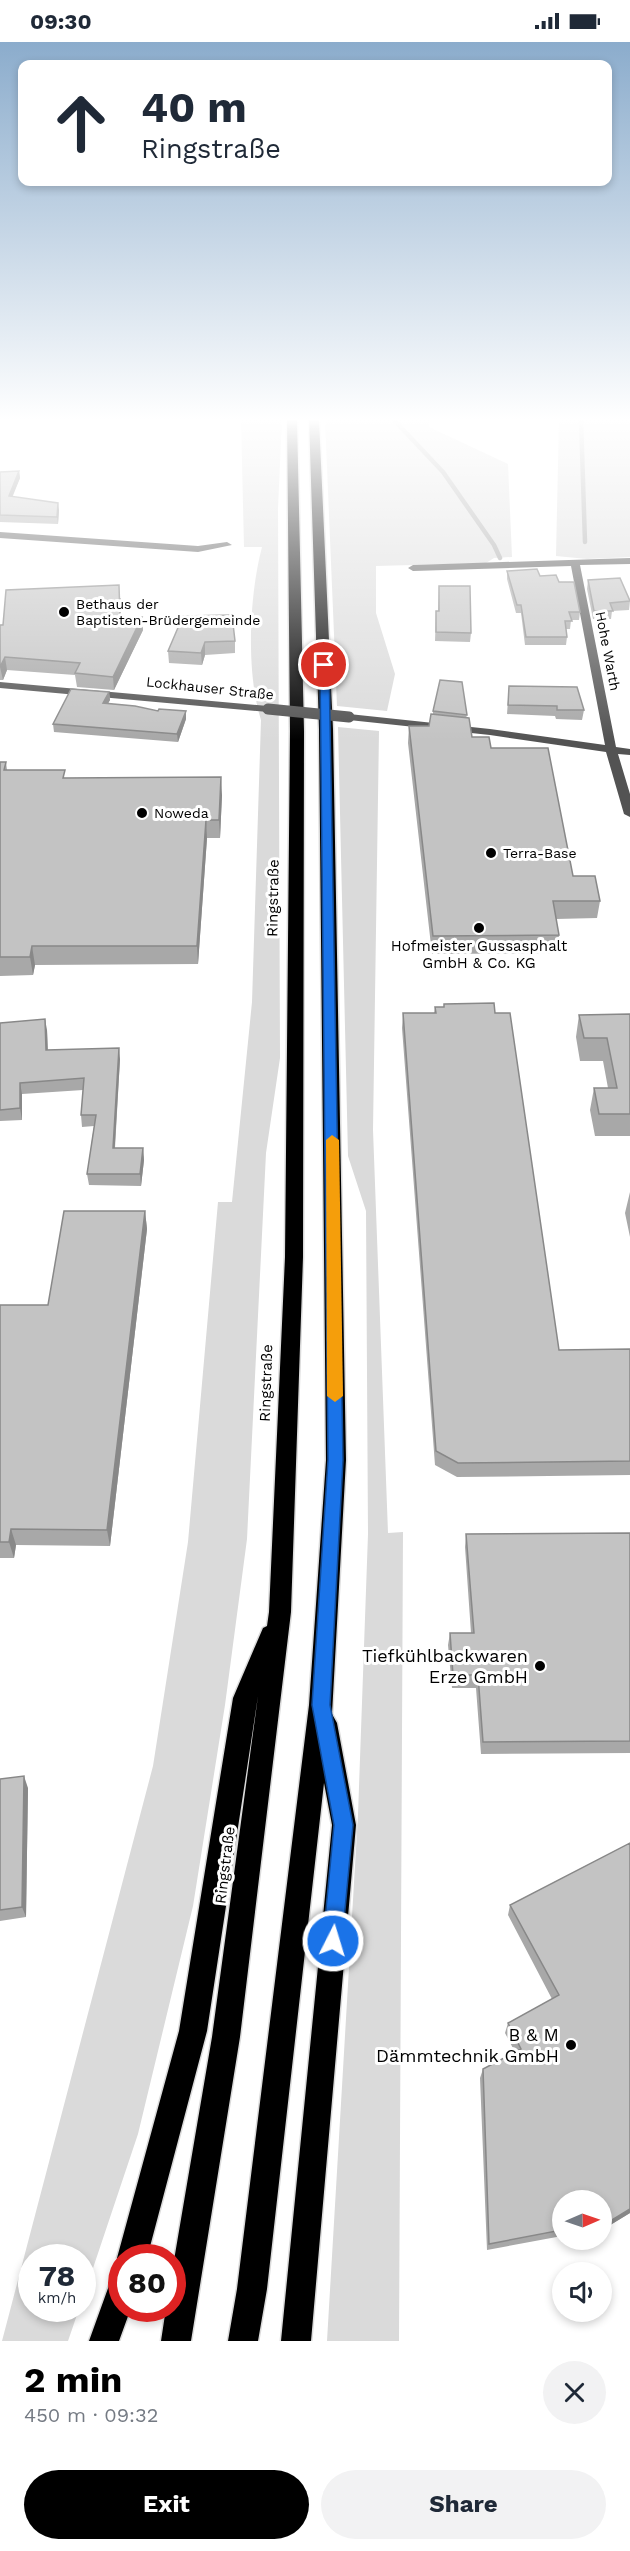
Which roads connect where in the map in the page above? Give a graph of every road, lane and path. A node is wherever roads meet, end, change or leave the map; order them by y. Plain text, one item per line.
1 (294, 526) edge
2 (318, 526) edge
3 (0, 535) edge
4 (227, 545) dead end
5 (630, 561) edge
6 (575, 564) junction
7 (413, 568) dead end
8 (0, 685) edge
9 (611, 749) junction
10 (630, 752) edge
11 (630, 814) edge
12 (280, 1611) junction
13 (321, 1705) junction
14 (136, 2244) edge
15 (111, 2322) edge
16 (104, 2341) edge
17 (176, 2341) edge
18 (243, 2341) edge
19 (296, 2341) edge

1 - 12 highway, Ringstraße
2 - 13 highway
3 - 4 street
5 - 6 street
6 - 7 street
6 - 9 street, Hohe Warth
8 - 9 street, Lockhauser Straße, bridge
9 - 10 street, Lockhauser Straße
9 - 11 street, Hohe Warth
12 - 14 highway
12 - 17 highway, Ringstraße
13 - 18 highway
13 - 19 highway
15 - 16 highway

